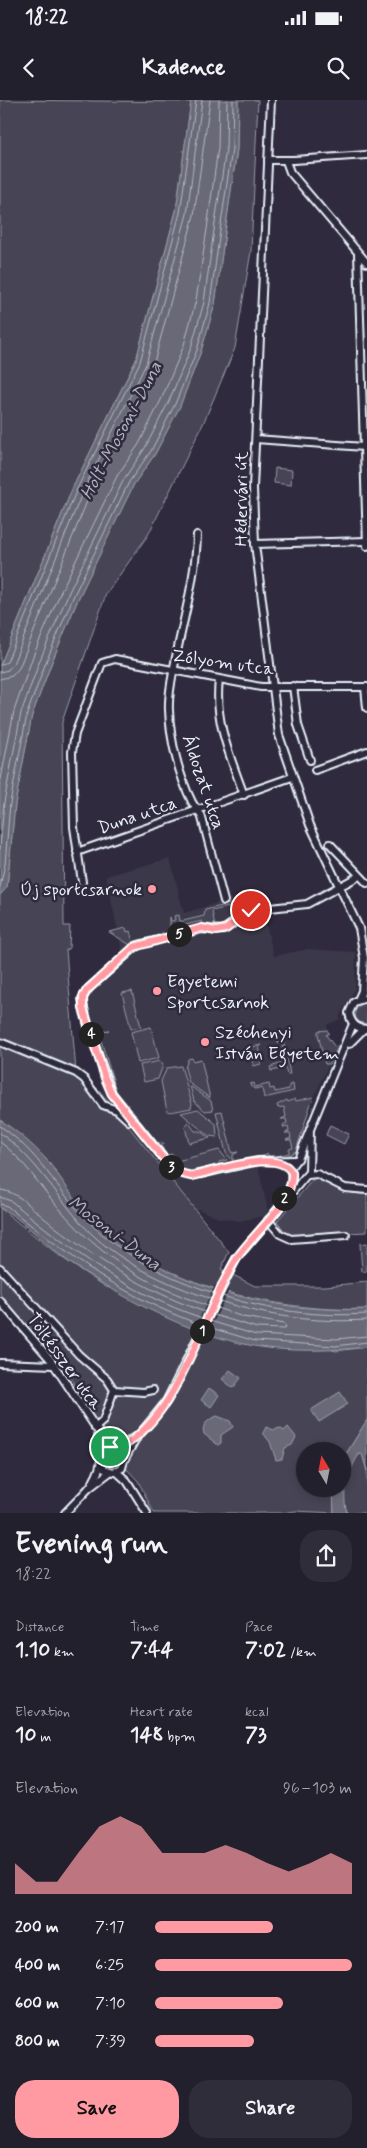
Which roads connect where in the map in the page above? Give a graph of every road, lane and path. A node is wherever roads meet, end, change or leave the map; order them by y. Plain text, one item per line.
1 (271, 100) edge
2 (367, 155) edge
3 (268, 160) junction
4 (286, 161) junction
5 (358, 253) junction
6 (367, 263) edge
7 (256, 439) junction
8 (364, 448) junction
9 (196, 535) dead end
10 (367, 541) edge
11 (254, 544) junction
12 (367, 546) edge
13 (173, 671) junction
14 (219, 680) junction
15 (272, 686) junction
16 (293, 686) junction
17 (366, 687) edge
18 (367, 708) edge
19 (367, 750) edge
20 (310, 760) dead end
21 (315, 770) dead end
22 (292, 777) junction
23 (244, 795) junction
24 (199, 810) junction
25 (330, 844) dead end
26 (77, 852) junction
27 (359, 876) junction
28 (82, 882) dead end
29 (367, 883) edge
30 (338, 886) junction
31 (224, 901) dead end
32 (365, 974) edge
33 (367, 989) edge
34 (367, 998) edge
35 (358, 1000) junction
36 (353, 1024) junction
37 (365, 1029) edge
38 (0, 1042) edge
39 (346, 1046) junction
40 (138, 1128) junction
41 (310, 1129) junction
42 (297, 1160) junction
43 (269, 1161) junction
44 (308, 1163) junction
45 (292, 1172) junction
46 (307, 1176) junction
47 (367, 1190) edge
48 (278, 1209) junction
49 (268, 1220) junction
50 (346, 1235) dead end
51 (0, 1268) edge
52 (0, 1300) edge
53 (0, 1364) edge
54 (54, 1365) junction
55 (114, 1390) junction
56 (153, 1390) dead end
57 (95, 1428) junction
58 (142, 1431) junction
59 (115, 1450) junction
60 (102, 1459) junction
61 (124, 1461) junction
62 (114, 1472) junction
63 (130, 1486) junction
64 (89, 1488) junction
65 (65, 1513) edge
66 (147, 1513) edge

1 - 3 street, Hédervári út
2 - 4 street
3 - 4 street
3 - 7 street, Hédervári út
4 - 5 street
5 - 6 street
5 - 8 street
7 - 8 street
7 - 11 street, Hédervári út
8 - 10 street
9 - 13 street, Áldozat utca
10 - 11 street
10 - 12 street
11 - 15 street, Hédervári út
13 - 14 street, Zólyom utca
13 - 24 street, Áldozat utca
13 - 26 street, Zólyom utca
14 - 15 street, Zólyom utca
14 - 23 street
15 - 16 street, Zólyom utca
15 - 22 street, Hédervári út
16 - 17 street, Zólyom utca
16 - 20 street
17 - 18 street
19 - 21 street
22 - 23 street, Duna utca
22 - 30 street, Hédervári út
23 - 24 street, Duna utca
24 - 26 street, Duna utca
24 - 31 street, Áldozat utca
25 - 27 street
26 - 28 street
27 - 29 street
27 - 30 street
30 - 32 street, Hédervári út
30 - 40 street
32 - 33 street, Hédervári út
32 - 35 street, Hédervári út
34 - 35 street
35 - 36 street, Hédervári út
36 - 37 street
36 - 39 street
37 - 39 street
38 - 40 street
39 - 41 street
40 - 43 street
41 - 42 street
41 - 44 street
42 - 43 street
42 - 44 street
42 - 45 street
43 - 45 street
44 - 46 street
45 - 46 street
45 - 48 street
46 - 47 street
46 - 48 street
48 - 49 street
49 - 50 street
49 - 58 street
51 - 55 street, Töltésszer utca
52 - 54 street, Töltésszer utca
53 - 54 street
54 - 57 street, Töltésszer utca
55 - 56 street, Töltésszer utca
55 - 57 street, Töltésszer utca
57 - 59 street
57 - 60 street
58 - 59 street
58 - 61 street
59 - 60 street
59 - 61 street
60 - 62 street
60 - 64 street
61 - 62 street
61 - 63 street
62 - 63 street
62 - 64 street
63 - 66 street
64 - 65 street

